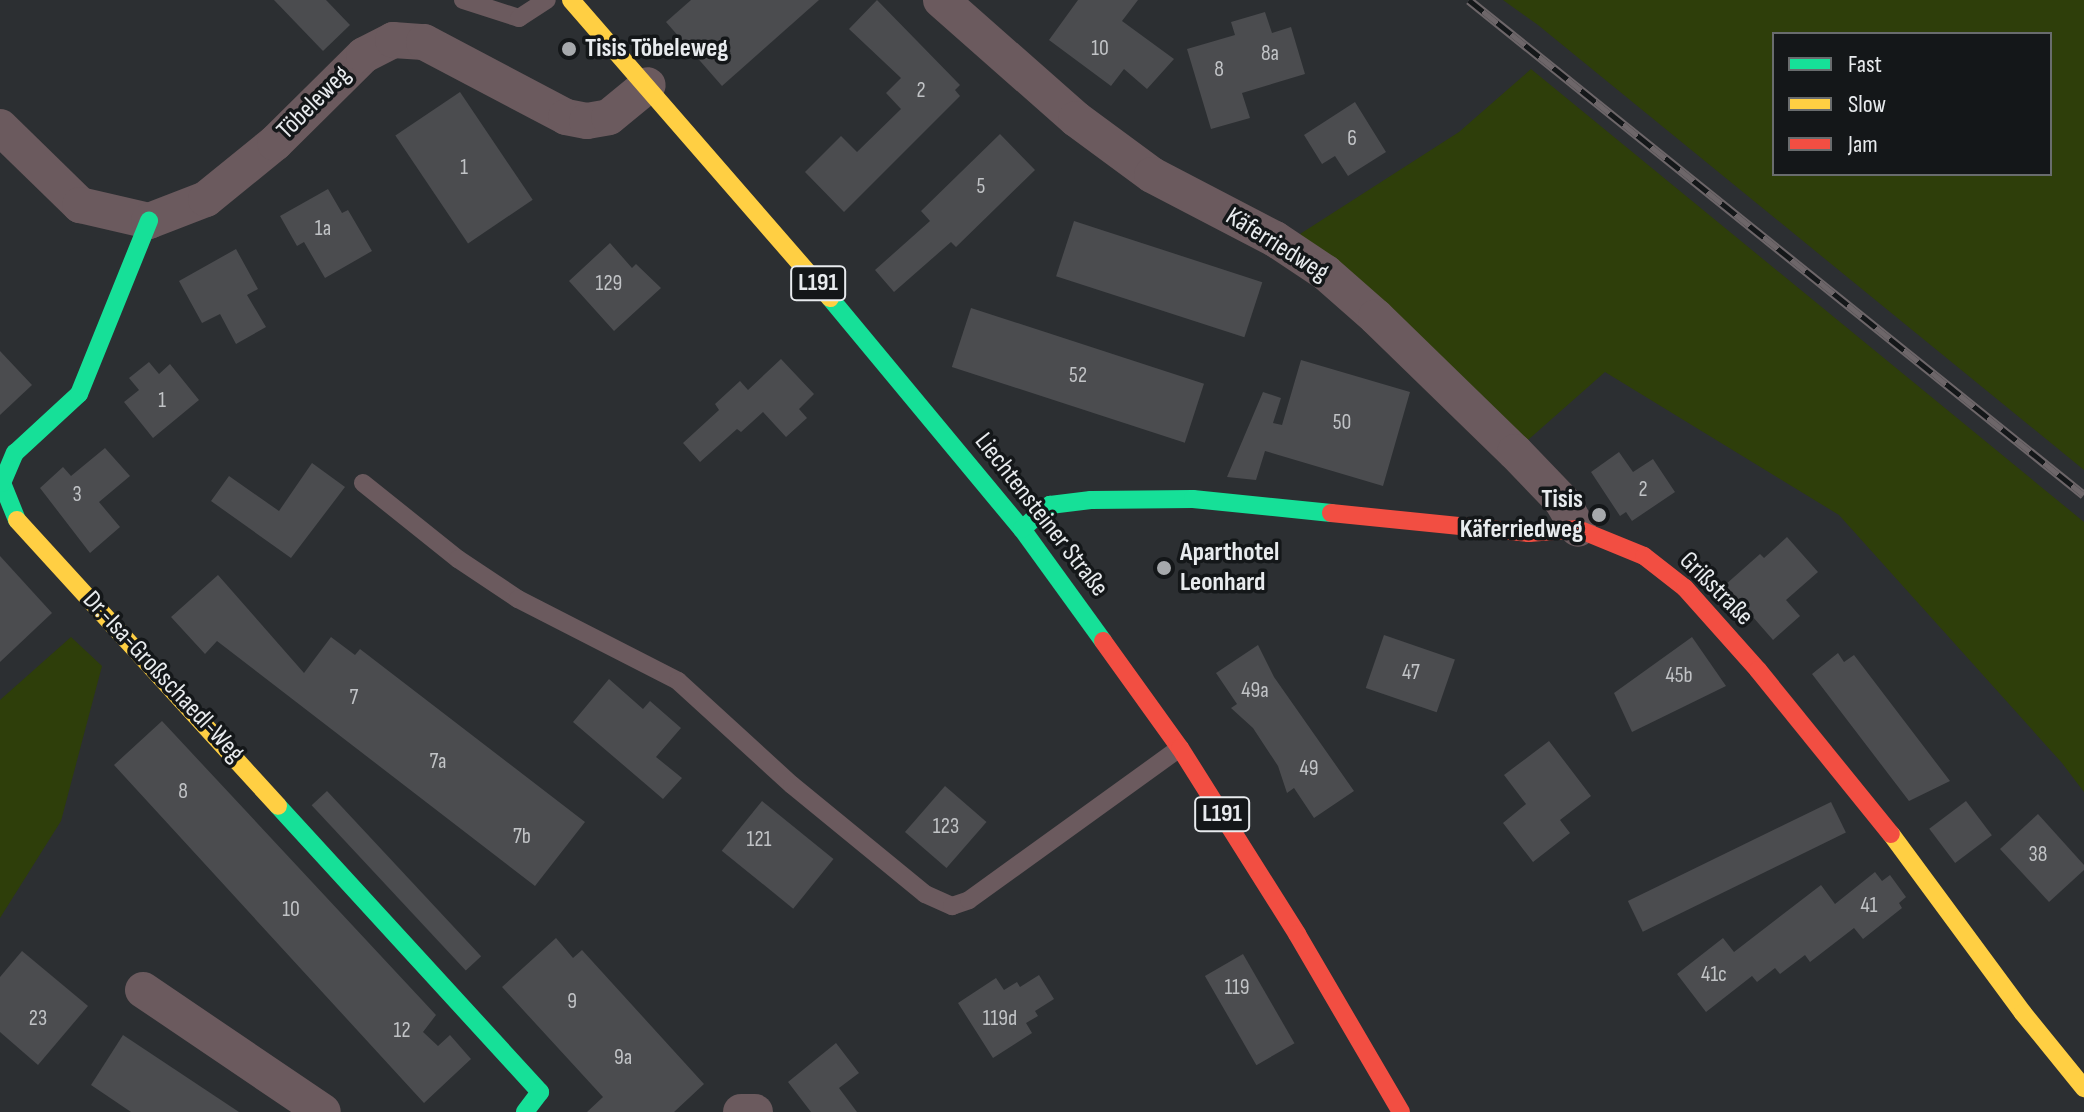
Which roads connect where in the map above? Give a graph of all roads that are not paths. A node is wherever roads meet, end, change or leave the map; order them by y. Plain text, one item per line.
1 (463, 0) edge
2 (547, 0) edge
3 (571, 0) edge
4 (941, 0) edge
5 (648, 85) junction
6 (0, 127) edge
7 (149, 221) junction
8 (363, 483) dead end
9 (1022, 529) junction
10 (1578, 529) junction
11 (1180, 748) junction
12 (143, 990) dead end
13 (2084, 1088) edge
14 (542, 1105) edge
15 (323, 1112) edge
16 (741, 1112) edge
17 (755, 1112) edge
18 (1401, 1112) edge

1 - 2 lane
3 - 5 street, Liechtensteiner Straße / L191
4 - 10 street, Käferriedweg
5 - 7 street, Töbeleweg
5 - 9 street, Liechtensteiner Straße / L191
6 - 7 street
7 - 14 street, Dr.-Isa-Großschaedl-Weg
8 - 11 lane
9 - 10 street, Grißstraße
9 - 11 street, Liechtensteiner Straße / L191
10 - 13 street, Grißstraße
11 - 18 street, Liechtensteiner Straße / L191
12 - 15 street
16 - 17 street

